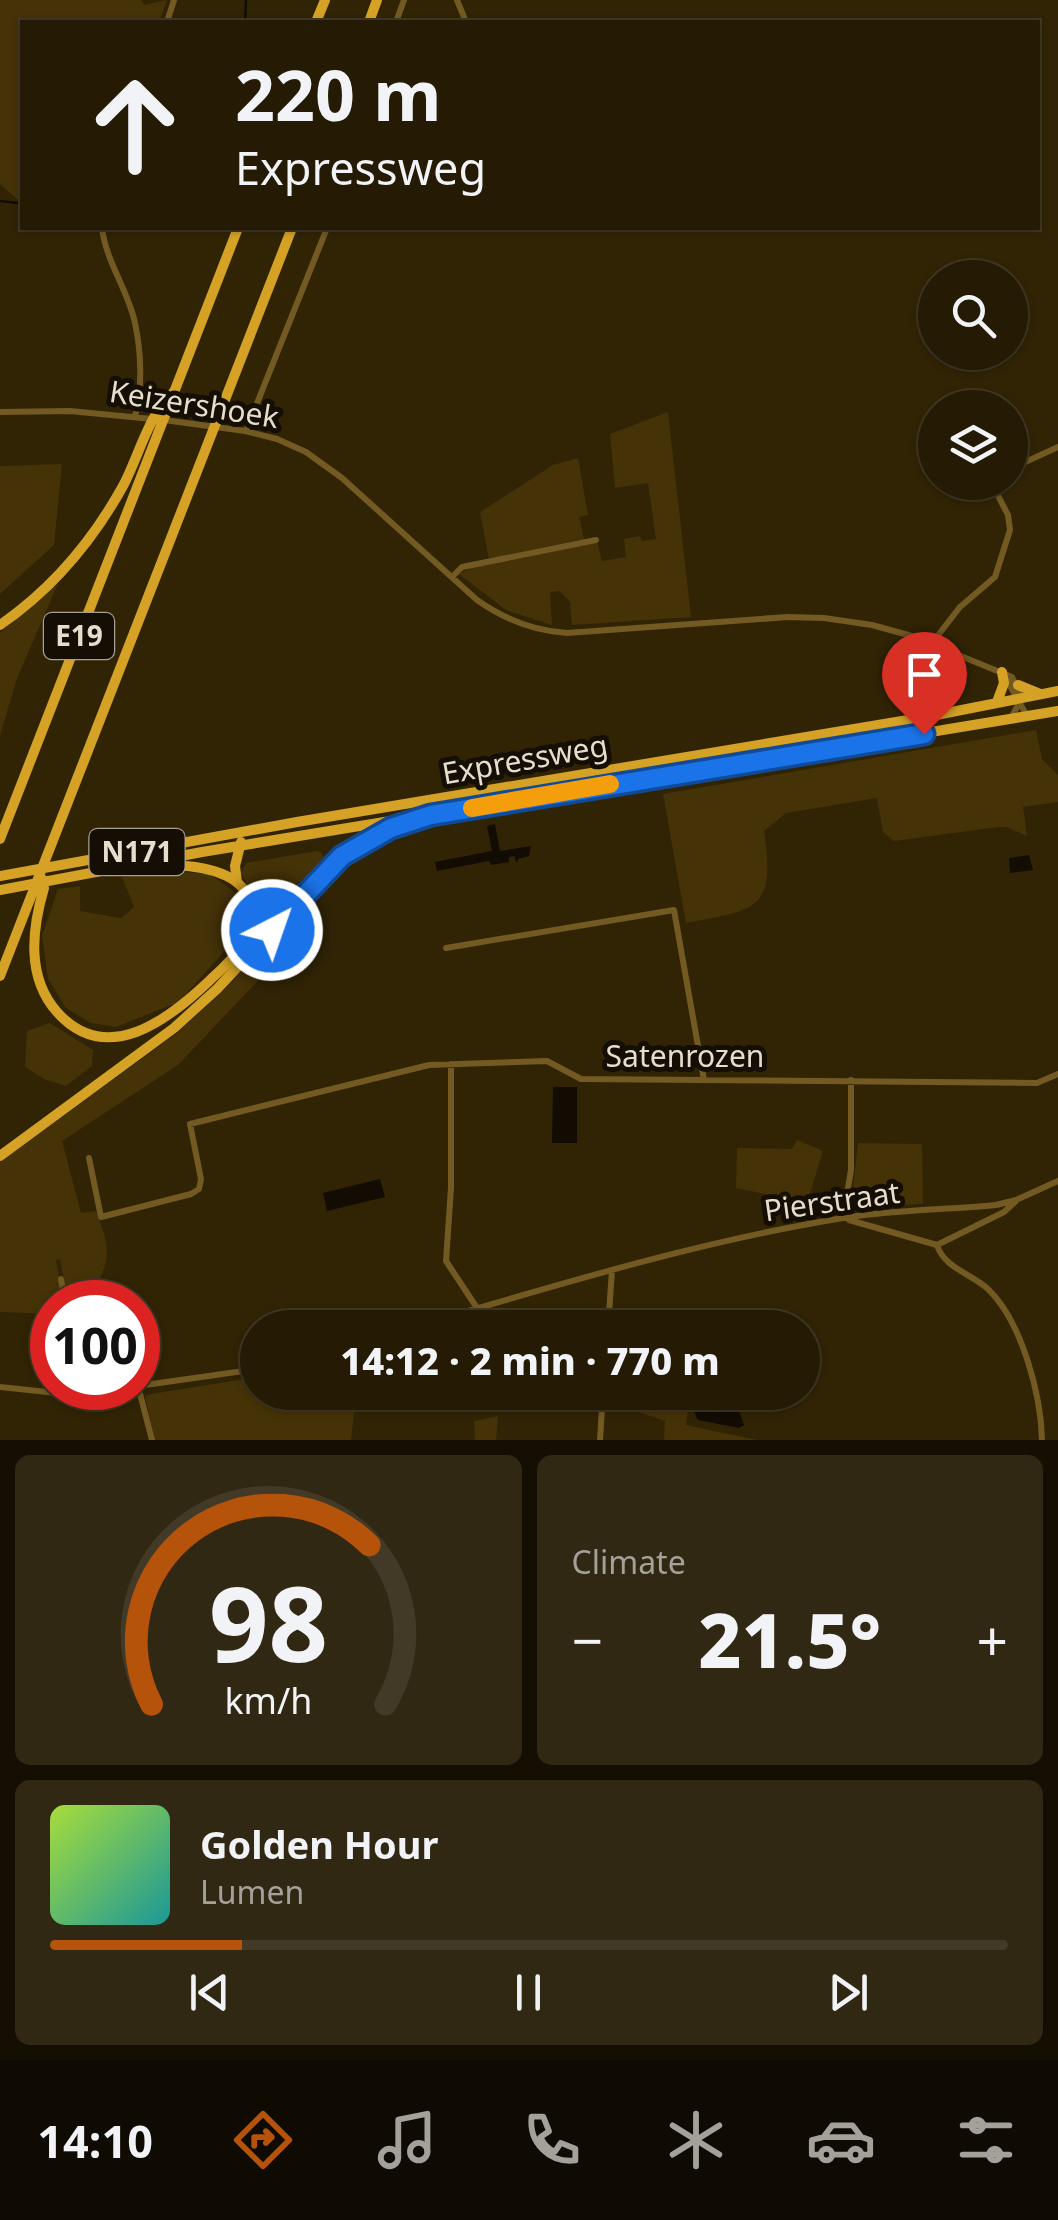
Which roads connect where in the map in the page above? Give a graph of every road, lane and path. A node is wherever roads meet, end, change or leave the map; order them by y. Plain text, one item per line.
1 (102, 230) edge
2 (237, 230) edge
3 (291, 230) edge
4 (325, 230) edge
5 (0, 412) edge
6 (135, 416) junction
7 (246, 431) junction
8 (154, 433) junction
9 (1058, 448) edge
10 (1028, 461) edge
11 (1000, 500) edge
12 (596, 540) dead end
13 (452, 577) junction
14 (0, 626) edge
15 (932, 643) junction
16 (1002, 672) junction
17 (1058, 691) edge
18 (1018, 697) junction
19 (997, 702) junction
20 (1058, 711) edge
21 (1028, 716) junction
22 (1010, 719) junction
23 (431, 815) junction
24 (319, 819) junction
25 (335, 830) junction
26 (246, 832) junction
27 (0, 839) edge
28 (239, 846) junction
29 (342, 856) junction
30 (116, 868) junction
31 (40, 872) junction
32 (0, 876) edge
33 (237, 882) junction
34 (0, 890) edge
35 (446, 948) dead end
36 (0, 976) edge
37 (451, 1064) junction
38 (1058, 1074) edge
39 (704, 1080) junction
40 (852, 1080) junction
41 (0, 1156) edge
42 (89, 1158) dead end
43 (1058, 1181) edge
44 (1016, 1200) junction
45 (843, 1218) junction
46 (936, 1245) junction
47 (612, 1270) junction
48 (478, 1308) junction
49 (471, 1310) edge
50 (609, 1310) edge
51 (240, 1372) edge
52 (160, 1383) edge
53 (0, 1387) edge
54 (30, 1391) edge
55 (144, 1410) edge
56 (602, 1410) edge
57 (152, 1440) edge
58 (600, 1440) edge
59 (1042, 1440) edge

1 - 6 street
2 - 8 highway
3 - 31 highway, E19
4 - 7 street
5 - 6 street, Keizershoek
6 - 7 street, Keizershoek
7 - 13 street, Keizershoek
8 - 14 highway
8 - 27 highway, E19
9 - 10 street
11 - 15 street
12 - 13 street
13 - 15 street, Keizershoek
15 - 16 street, Keizershoek
16 - 18 street
16 - 18 street, Keizershoek
16 - 19 highway
17 - 18 highway
18 - 19 highway, Expressweg / N171
18 - 21 street
18 - 22 street
19 - 24 highway, Expressweg / N171
20 - 21 highway, Expressweg / N171
21 - 22 highway, Expressweg / N171
22 - 23 highway, Expressweg / N171
23 - 25 highway, Expressweg / N171
23 - 29 highway
24 - 25 highway
24 - 26 highway, Expressweg / N171
25 - 28 highway, Expressweg / N171
25 - 29 highway
26 - 28 highway
26 - 32 highway, Expressweg / N171
28 - 30 highway, Expressweg / N171
28 - 33 highway
29 - 41 highway
30 - 33 highway
30 - 34 highway, Expressweg / N171
31 - 33 highway
31 - 36 highway, E19
35 - 39 street
37 - 39 street, Satenrozen
37 - 42 street, Satenrozen
37 - 48 street
38 - 40 street, Satenrozen
39 - 40 street, Satenrozen
40 - 45 street
43 - 44 street, Pierstraat
44 - 45 street, Pierstraat
44 - 46 street
45 - 46 street
45 - 47 street, Pierstraat
46 - 59 street
47 - 48 street, Pierstraat
47 - 50 street
48 - 49 street, Pierstraat
51 - 52 street
53 - 54 street
55 - 57 street
56 - 58 street

